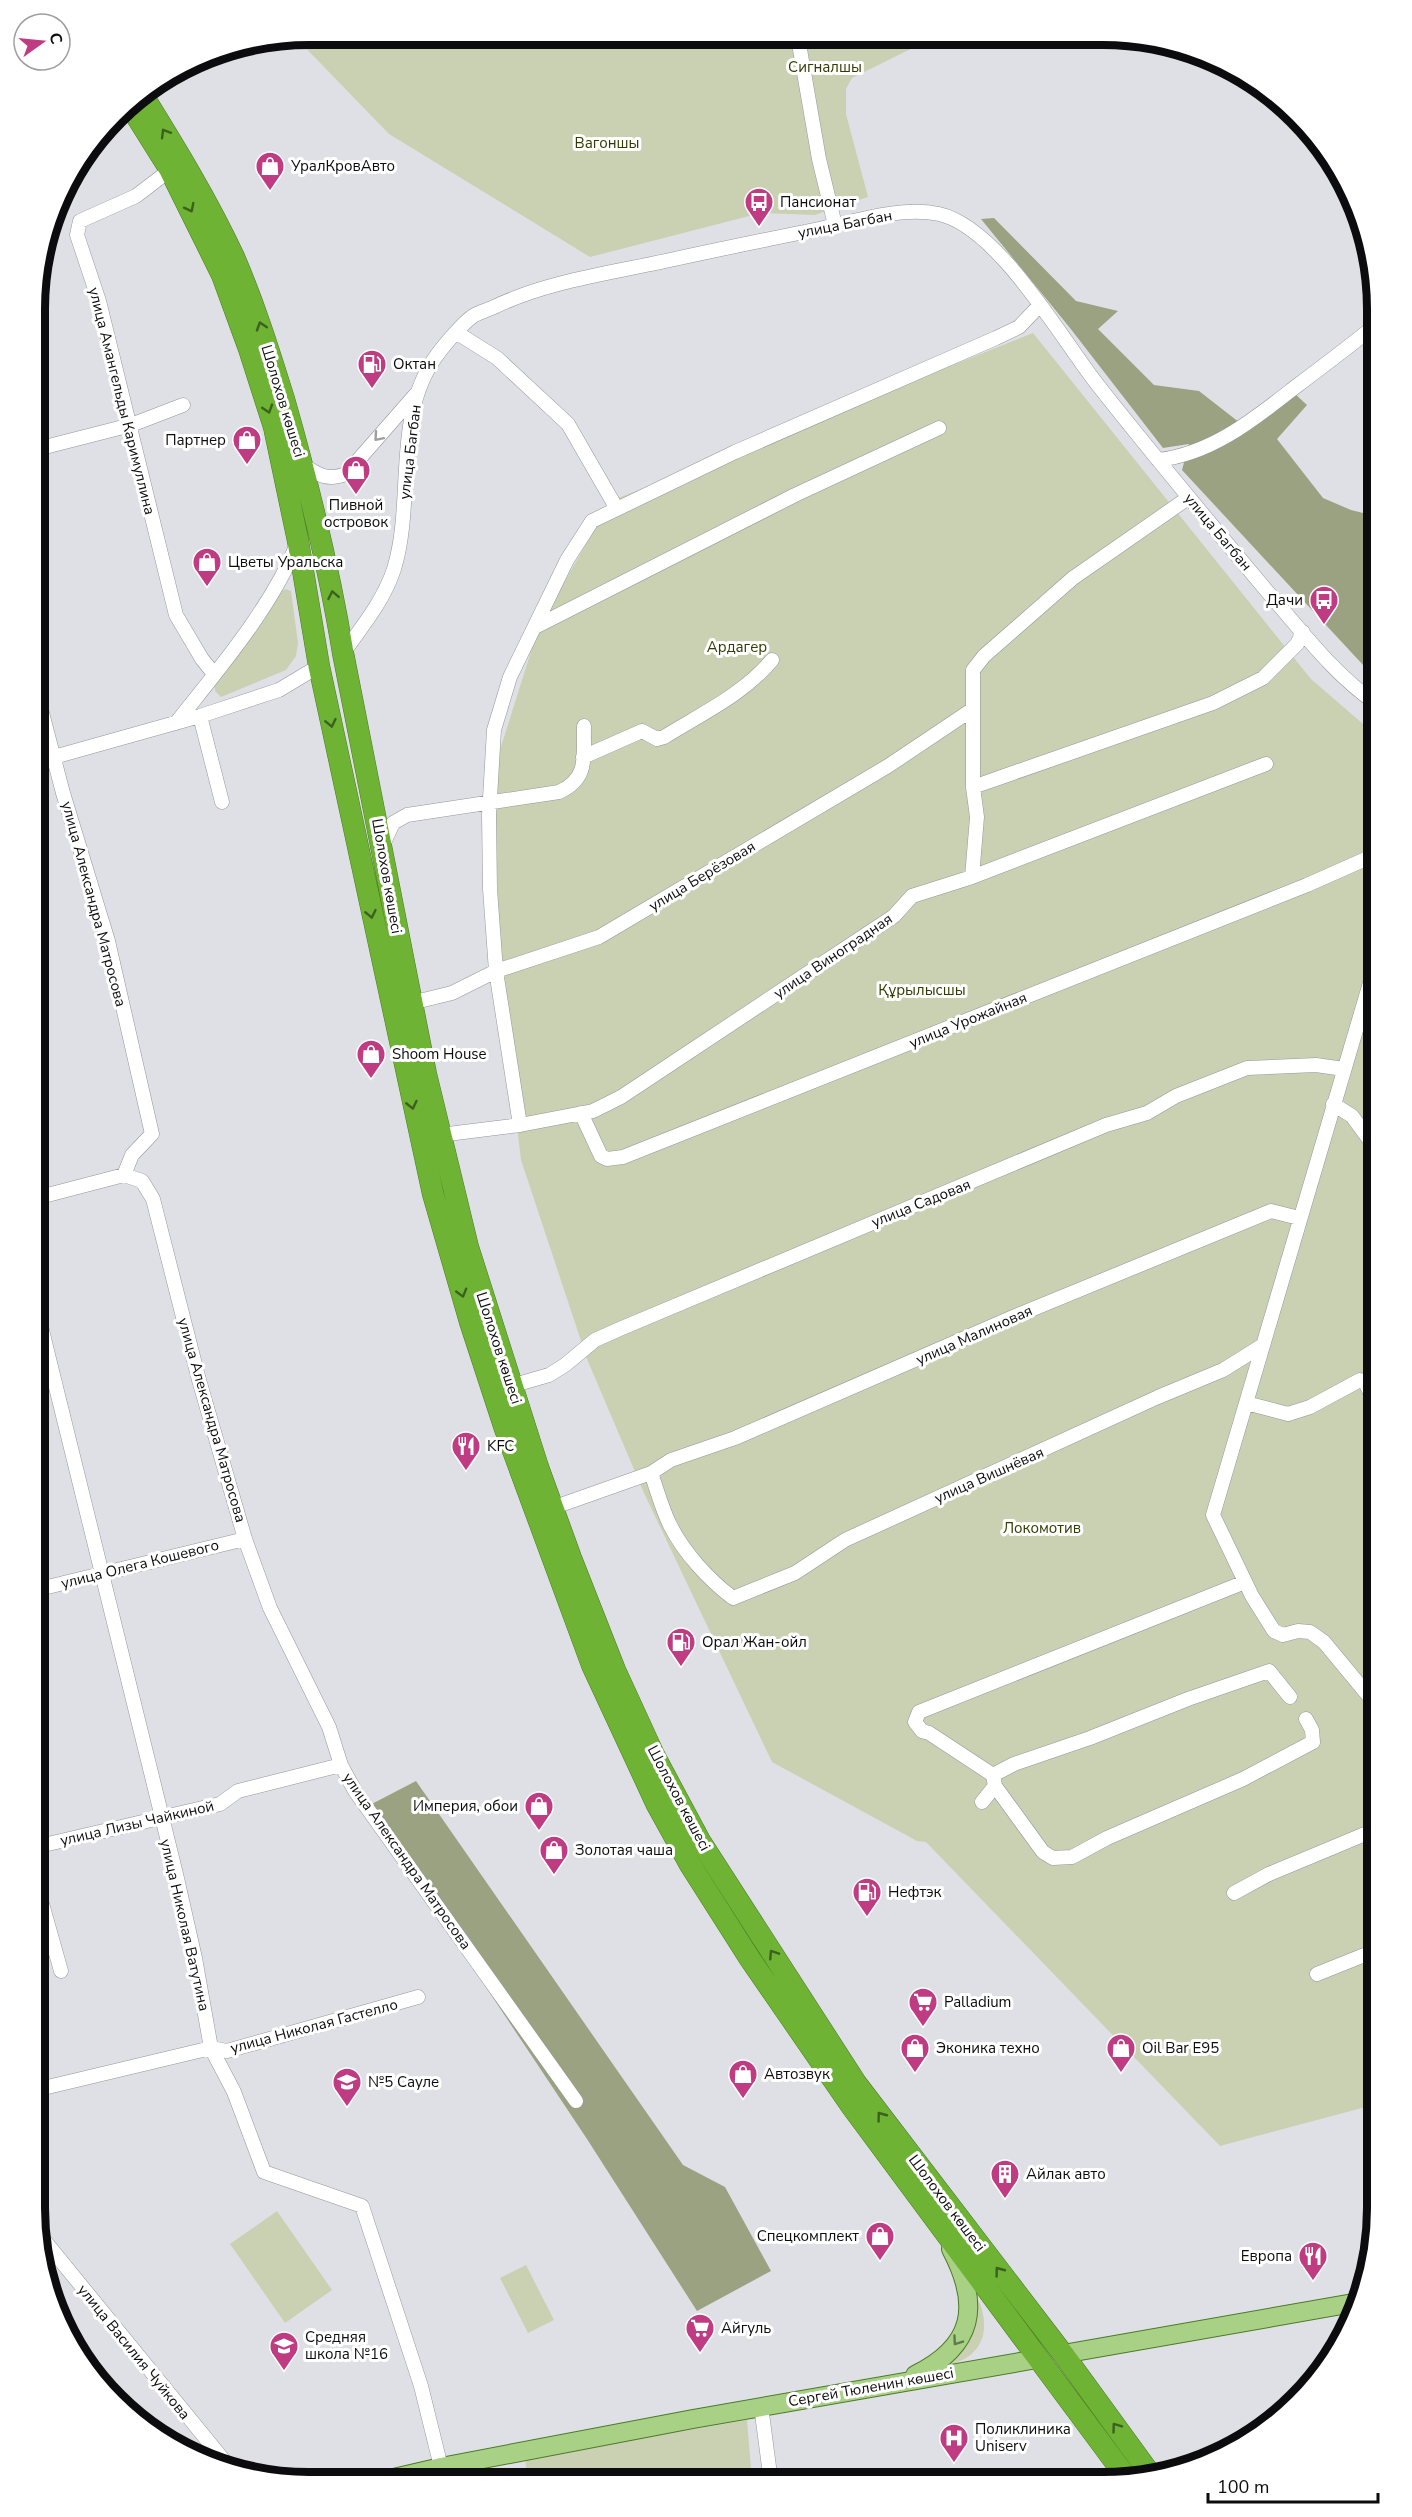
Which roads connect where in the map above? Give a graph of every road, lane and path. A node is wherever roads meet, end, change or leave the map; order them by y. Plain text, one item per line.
1 (799, 45) edge
2 (146, 101) edge
3 (134, 112) edge
4 (170, 170) junction
5 (835, 225) junction
6 (1040, 305) junction
7 (1367, 332) edge
8 (457, 333) junction
9 (417, 393) junction
10 (183, 405) dead end
11 (131, 425) junction
12 (939, 428) dead end
13 (45, 447) edge
14 (1158, 460) junction
15 (302, 464) junction
16 (1188, 498) junction
17 (617, 509) junction
18 (298, 541) junction
19 (535, 627) junction
20 (1303, 632) junction
21 (343, 653) junction
22 (772, 660) dead end
23 (319, 666) junction
24 (214, 674) junction
25 (1367, 695) edge
26 (973, 709) junction
27 (200, 716) junction
28 (176, 723) junction
29 (45, 724) edge
30 (584, 726) dead end
31 (54, 757) junction
32 (583, 757) junction
33 (45, 760) edge
34 (1266, 764) dead end
35 (973, 787) junction
36 (490, 801) junction
37 (222, 802) dead end
38 (381, 847) junction
39 (1367, 858) edge
40 (972, 877) junction
41 (496, 971) junction
42 (1367, 992) edge
43 (411, 1003) junction
44 (1344, 1069) junction
45 (1333, 1104) junction
46 (581, 1113) junction
47 (520, 1125) junction
48 (440, 1135) junction
49 (1367, 1136) edge
50 (123, 1175) junction
51 (45, 1196) edge
52 (1299, 1218) junction
53 (45, 1342) edge
54 (1263, 1345) junction
55 (511, 1386) junction
56 (1367, 1386) edge
57 (1246, 1403) junction
58 (651, 1473) junction
59 (552, 1508) junction
60 (245, 1539) junction
61 (102, 1573) junction
62 (1245, 1582) junction
63 (45, 1587) edge
64 (1367, 1694) edge
65 (1290, 1697) dead end
66 (1306, 1719) dead end
67 (341, 1765) junction
68 (994, 1780) junction
69 (982, 1802) dead end
70 (160, 1818) junction
71 (1367, 1833) edge
72 (45, 1845) edge
73 (1234, 1893) dead end
74 (45, 1914) edge
75 (1367, 1954) edge
76 (61, 1971) dead end
77 (1317, 1974) dead end
78 (418, 1997) dead end
79 (212, 2048) junction
80 (45, 2088) edge
81 (576, 2101) dead end
82 (940, 2228) junction
83 (47, 2244) edge
84 (1349, 2304) edge
85 (1063, 2354) junction
86 (1037, 2359) junction
87 (900, 2382) junction
88 (761, 2406) junction
89 (221, 2457) edge
90 (441, 2467) junction
91 (1146, 2468) edge
92 (1122, 2471) edge
93 (419, 2472) edge
94 (770, 2472) edge

1 - 5 street
15 -> 2 highway, Шолохов көшесі
3 - 4 highway, Шолохов көшесі
4 - 11 street, улица Амангельды Каримуллина
4 -> 18 highway, Шолохов көшесі
5 - 6 street, улица Багбан
5 - 8 street, улица Багбан
6 - 14 street, улица Багбан
6 - 17 street
7 - 14 street
8 - 9 street, улица Багбан
8 - 17 street
9 -> 15 street
9 - 21 street, улица Багбан
10 - 11 street
11 - 13 street
11 - 24 street, улица Амангельды Каримуллина
12 - 19 street
14 - 16 street, улица Багбан
21 -> 15 highway, Шолохов көшесі
16 - 20 street, улица Багбан
16 - 26 street
17 - 19 street
18 - 23 highway, Шолохов көшесі
18 - 24 street
19 - 36 street
20 - 25 street, улица Багбан
20 - 35 street
21 - 23 highway
21 - 38 highway, Шолохов көшесі
22 - 32 street
23 - 27 street
23 -> 82 highway, Шолохов көшесі
24 - 28 street
26 - 35 street
26 - 41 street, улица Берёзовая
27 - 28 street
27 - 37 street
28 - 31 street
29 - 31 street, улица Александра Матросова
30 - 32 street
31 - 33 street
31 - 50 street, улица Александра Матросова
32 - 36 street
34 - 40 street, улица Виноградная
35 - 40 street
36 - 38 street
36 - 41 street
38 - 43 highway, Шолохов көшесі
39 - 46 street, улица Урожайная
40 - 46 street, улица Виноградная
41 - 43 street, улица Берёзовая
41 - 47 street
42 - 44 street
43 - 48 highway, Шолохов көшесі
44 - 45 street
44 - 55 street, улица Садовая
45 - 49 street
45 - 52 street
46 - 47 street, улица Виноградная
47 - 48 street, улица Виноградная
48 - 55 highway, Шолохов көшесі
50 - 51 street
50 - 60 street, улица Александра Матросова
52 - 54 street
52 - 58 street, улица Малиновая
53 - 61 street, улица Николая Ватутина
54 - 57 street
54 - 58 street, улица Вишнёвая
55 - 59 highway, Шолохов көшесі
56 - 57 street
57 - 62 street
58 - 59 street, улица Малиновая
85 -> 59 highway, Шолохов көшесі
60 - 61 street, улица Олега Кошевого
60 - 67 street, улица Александра Матросова
61 - 63 street, улица Олега Кошевого
61 - 70 street, улица Николая Ватутина
62 - 64 street
62 - 68 street
65 - 68 street
66 - 68 street
67 - 70 street, улица Лизы Чайкиной
67 - 81 street, улица Александра Матросова
68 - 69 street
70 - 72 street, улица Лизы Чайкиной
70 - 79 street, улица Николая Ватутина
71 - 73 street
74 - 76 street
75 - 77 street
78 - 79 street, улица Николая Гастелло
79 - 80 street, улица Николая Гастелло
79 - 90 street, улица Николая Ватутина
82 - 86 highway, Шолохов көшесі
82 -> 87 main road
83 - 89 street, улица Василия Чуйкова
84 - 85 main road, Сергей Тюленин көшесі
85 - 86 highway, Сергей Тюленин көшесі
91 -> 85 highway, Шолохов көшесі
86 - 87 main road, Сергей Тюленин көшесі
86 - 92 highway, Шолохов көшесі
87 - 88 main road, Сергей Тюленин көшесі
88 - 90 main road, Сергей Тюленин көшесі
88 - 94 street
90 - 93 main road, Сергей Тюленин көшесі

